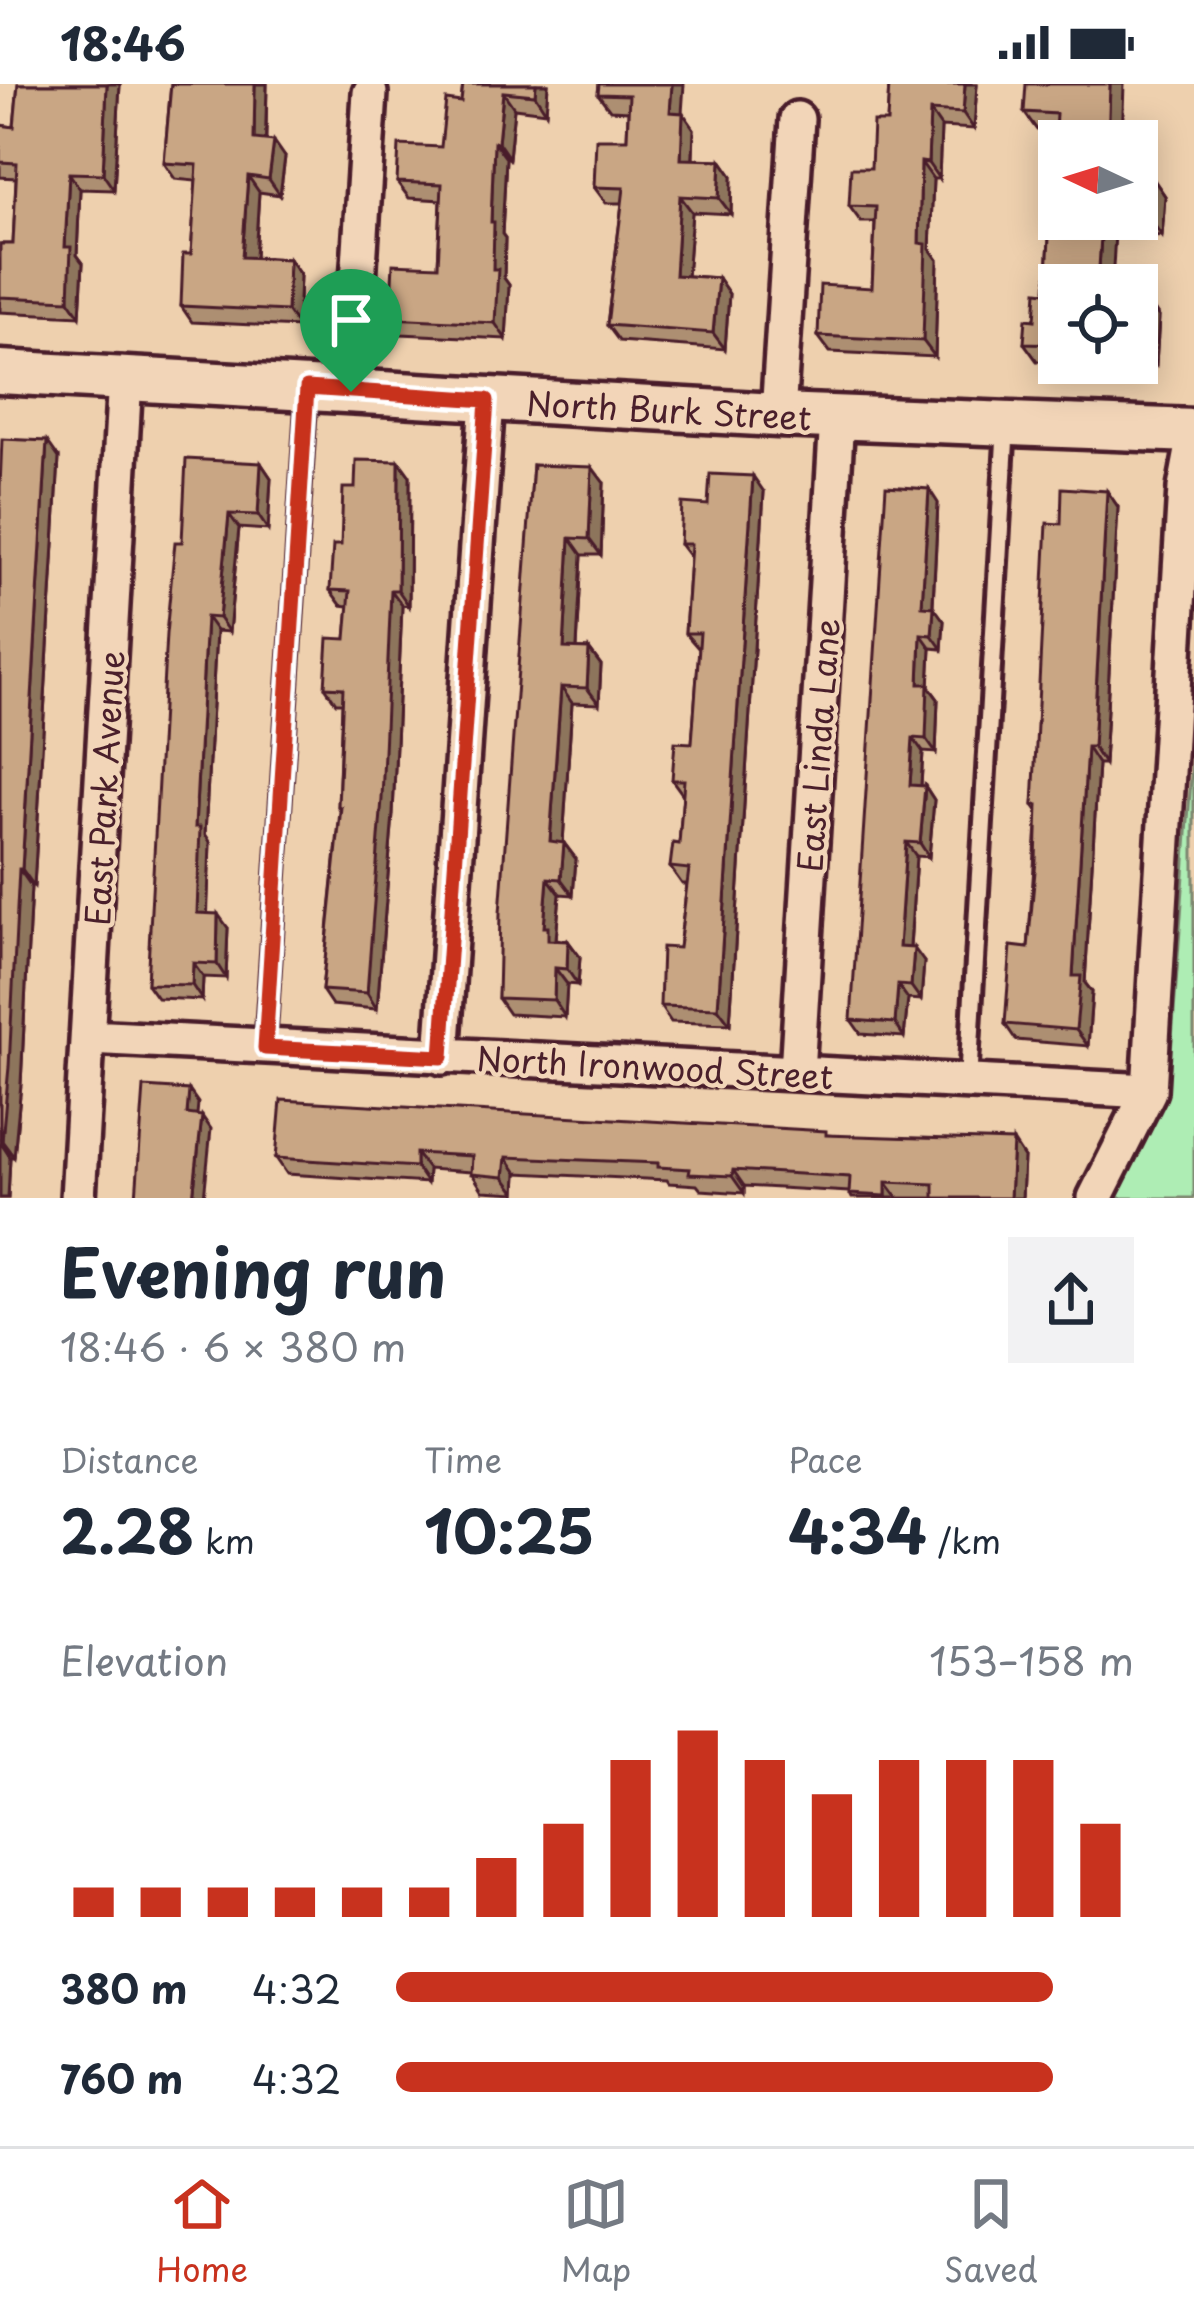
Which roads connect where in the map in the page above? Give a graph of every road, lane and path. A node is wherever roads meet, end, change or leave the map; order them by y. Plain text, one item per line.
1 (370, 93) dead end
2 (796, 119) dead end
3 (0, 372) edge
4 (125, 378) junction
5 (307, 388) junction
6 (351, 392) junction
7 (487, 400) junction
8 (778, 415) junction
9 (837, 418) junction
10 (1006, 424) junction
11 (1194, 431) edge
12 (1194, 440) edge
13 (89, 1037) junction
14 (265, 1048) junction
15 (442, 1057) junction
16 (797, 1072) junction
17 (968, 1082) junction
18 (1148, 1091) junction
19 (78, 1198) edge
20 (1095, 1198) edge

1 - 6 street
2 - 8 street
3 - 4 street, North Burk Street
4 - 5 street, North Burk Street
4 - 13 street, East Park Avenue
5 - 6 street, North Burk Street
5 - 14 lane
6 - 7 street, North Burk Street
7 - 8 street, North Burk Street
7 - 15 street
8 - 9 street, North Burk Street
9 - 10 street, North Burk Street
9 - 16 street, East Linda Lane
10 - 11 street, North Burk Street
10 - 17 lane
12 - 18 street
13 - 14 street, North Ironwood Street
13 - 19 street, East Park Avenue
14 - 15 street, North Ironwood Street
15 - 16 street, North Ironwood Street
16 - 17 street, North Ironwood Street
17 - 18 street, North Ironwood Street
18 - 20 street

